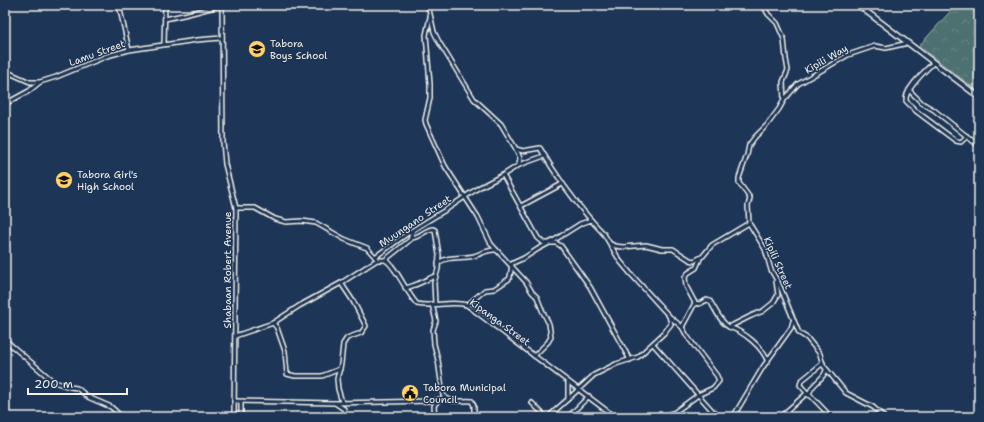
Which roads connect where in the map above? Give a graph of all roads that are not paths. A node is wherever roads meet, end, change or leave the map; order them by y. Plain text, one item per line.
1 (119, 5) edge
2 (165, 5) edge
3 (222, 5) edge
4 (428, 5) edge
5 (764, 5) edge
6 (858, 5) edge
7 (430, 17) junction
8 (165, 18) junction
9 (221, 38) junction
10 (908, 43) junction
11 (164, 44) junction
12 (129, 50) junction
13 (933, 63) junction
14 (5, 71) edge
15 (40, 82) junction
16 (909, 90) junction
17 (979, 96) edge
18 (783, 101) junction
19 (5, 104) edge
20 (967, 136) junction
21 (978, 143) edge
22 (516, 148) junction
23 (544, 156) junction
24 (519, 165) junction
25 (503, 175) junction
26 (562, 184) junction
27 (464, 197) junction
28 (521, 206) junction
29 (236, 208) junction
30 (591, 220) junction
31 (749, 223) junction
32 (413, 230) junction
33 (411, 238) junction
34 (550, 243) junction
35 (609, 243) junction
36 (496, 250) junction
37 (439, 255) junction
38 (700, 258) junction
39 (376, 259) junction
40 (445, 259) junction
41 (385, 260) junction
42 (438, 263) junction
43 (511, 267) junction
44 (435, 276) junction
45 (775, 279) junction
46 (341, 283) junction
47 (406, 288) junction
48 (695, 303) junction
49 (434, 304) junction
50 (467, 305) junction
51 (669, 316) junction
52 (793, 319) junction
53 (273, 323) junction
54 (682, 327) junction
55 (729, 327) junction
56 (235, 336) junction
57 (5, 339) edge
58 (653, 344) junction
59 (534, 356) junction
60 (630, 360) junction
61 (768, 362) junction
62 (823, 363) junction
63 (340, 369) junction
64 (826, 370) junction
65 (568, 382) junction
66 (579, 389) junction
67 (698, 395) junction
68 (808, 395) junction
69 (589, 396) junction
70 (445, 398) junction
71 (568, 398) junction
72 (438, 400) junction
73 (234, 401) junction
74 (241, 402) junction
75 (342, 402) junction
76 (334, 403) junction
77 (532, 403) dead end
78 (569, 416) dead end
79 (122, 417) edge
80 (234, 417) edge
81 (241, 417) edge
82 (346, 417) edge
83 (435, 417) edge
84 (474, 417) edge
85 (547, 417) edge
86 (615, 417) edge
87 (660, 417) edge
88 (718, 417) edge
89 (733, 417) edge
90 (780, 417) edge
91 (831, 417) edge
92 (884, 417) edge

1 - 12 street
2 - 8 street
3 - 8 street
3 - 9 street, Shabaan Robert Avenue
4 - 7 street, Muungano Street
5 - 18 street
6 - 10 main road
7 - 22 street, Muungano Street
7 - 27 street, Muungano Street
8 - 11 street
9 - 11 street, Lamu Street
9 - 29 street, Shabaan Robert Avenue
10 - 13 main road
10 - 18 street, Kipili Way
11 - 12 street, Lamu Street
12 - 15 street, Lamu Street
13 - 16 street
13 - 17 main road
14 - 15 street
15 - 19 street
16 - 20 street
16 - 20 street
18 - 31 street
20 - 21 street
22 - 23 street
22 - 24 street
23 - 24 street, Muungano Street
23 - 26 street
24 - 25 street, Muungano Street
25 - 27 street, Muungano Street
25 - 28 street
26 - 28 street
26 - 30 street
27 - 32 street, Muungano Street
27 - 36 street
28 - 34 street
29 - 39 street
29 - 56 street, Shabaan Robert Avenue
30 - 34 street
30 - 35 street
31 - 38 street
31 - 45 street, Kipili Street
32 - 33 street
32 - 39 street, Muungano Street
33 - 37 street
33 - 41 street
34 - 43 street
34 - 60 street
35 - 38 street
35 - 51 street
36 - 40 street
36 - 43 street
37 - 40 street
37 - 42 street
38 - 48 street
39 - 41 street
39 - 46 street
40 - 42 street
41 - 47 street, Kipanga Street
42 - 44 street
43 - 50 street
43 - 59 street
44 - 47 street
44 - 49 street
45 - 52 street, Kipili Street
45 - 55 street
46 - 53 street
46 - 63 street
47 - 49 street, Kipanga Street
48 - 54 street
48 - 55 street
49 - 50 street, Kipanga Street
49 - 70 street
50 - 59 street, Kipanga Street
51 - 54 street
51 - 58 street
52 - 61 street
52 - 62 street, Kipili Street
53 - 56 street
53 - 63 street
54 - 67 street
55 - 61 street
56 - 73 street, Shabaan Robert Avenue
57 - 79 street
58 - 60 street
58 - 67 street
59 - 65 street, Kipanga Street
60 - 66 street
61 - 89 street
62 - 64 street, Kipili Street
62 - 68 street
63 - 75 street
64 - 68 street
64 - 92 street, Kipili Street
65 - 66 street, Kipanga Street
65 - 71 street
66 - 69 street, Kipanga Street
66 - 71 street
67 - 87 street
67 - 88 street
68 - 90 street
68 - 91 street
69 - 78 street
69 - 86 street, Kipanga Street
70 - 72 street
70 - 84 street
71 - 85 street
72 - 75 street
72 - 83 street
73 - 74 street
73 - 80 street, Shabaan Robert Avenue
74 - 76 street
74 - 81 street
75 - 76 street
76 - 82 street
77 - 85 street

